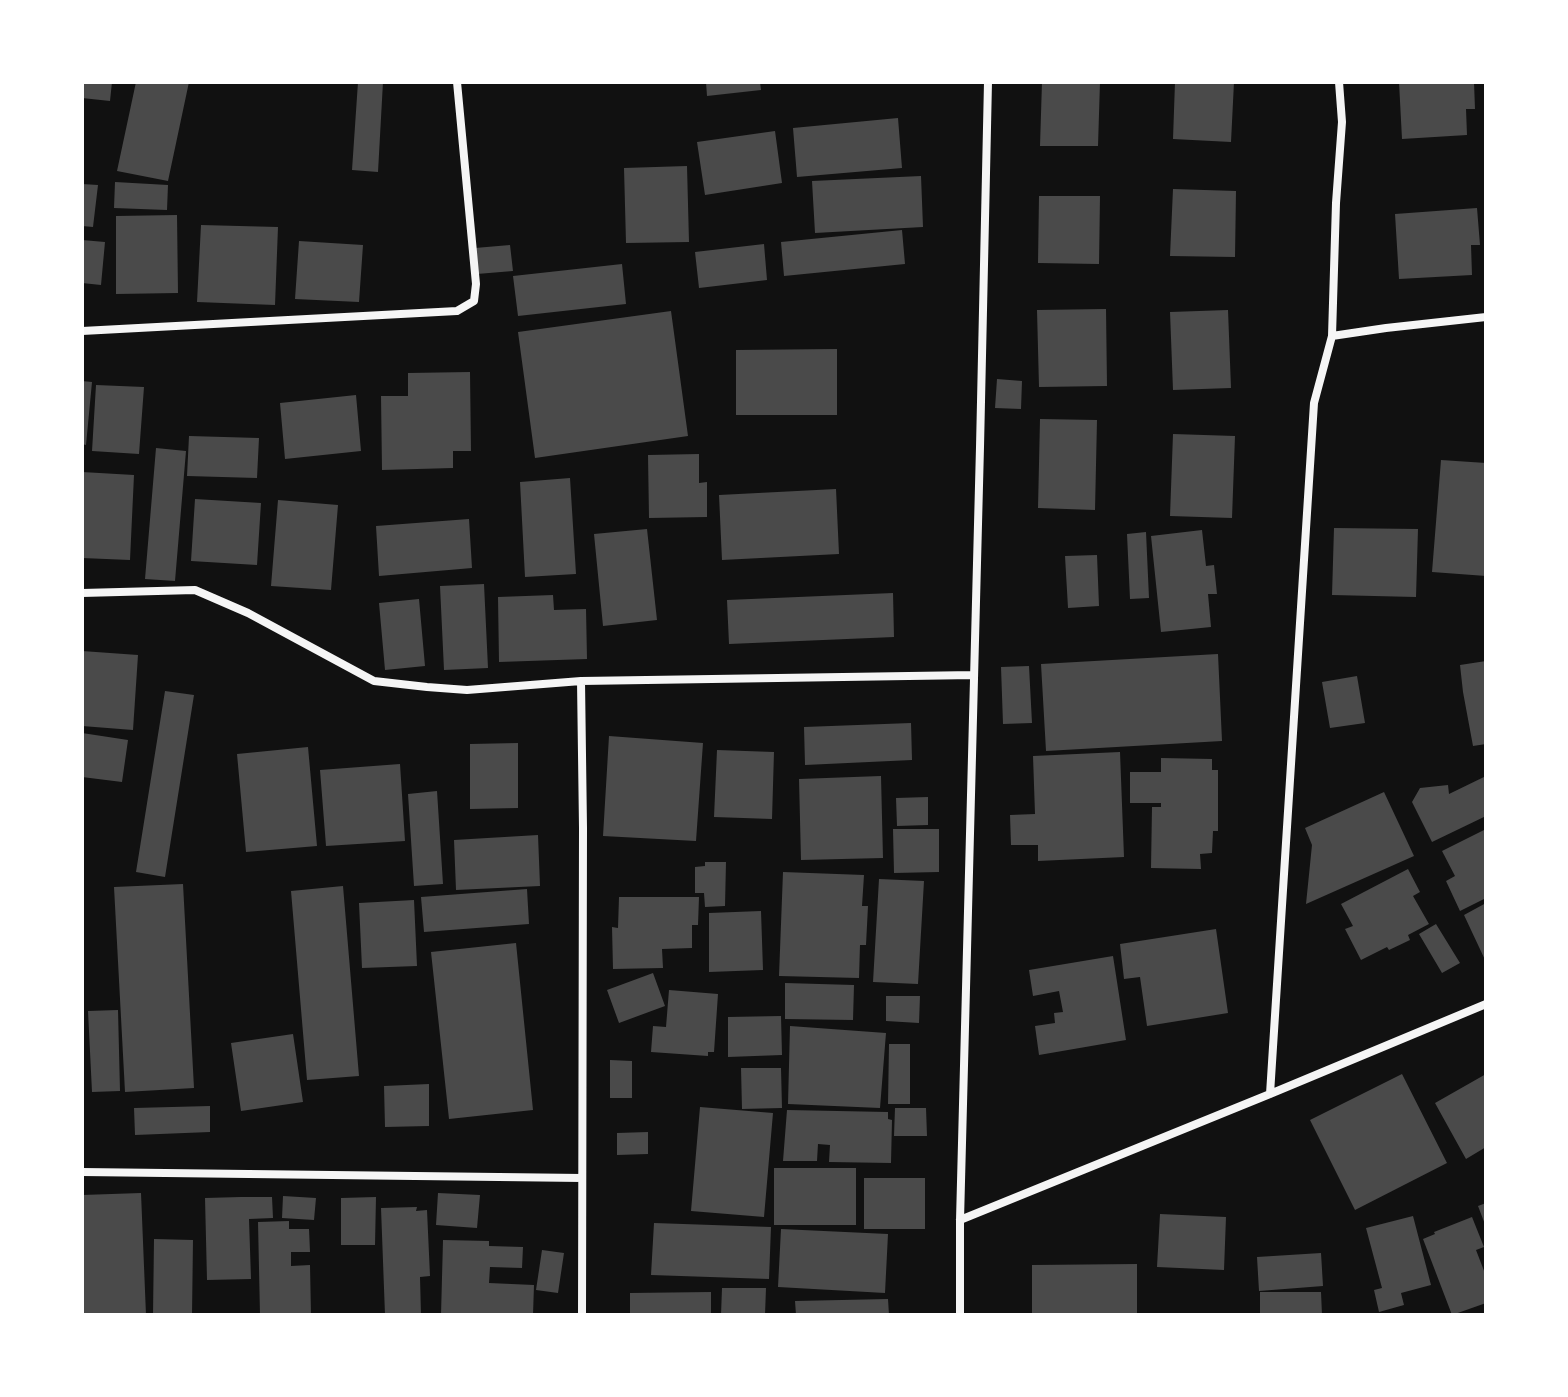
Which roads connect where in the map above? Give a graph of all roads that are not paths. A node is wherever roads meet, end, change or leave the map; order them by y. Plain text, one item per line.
1 (457, 82) edge
2 (988, 82) edge
3 (1339, 82) edge
4 (1486, 317) edge
5 (82, 331) edge
6 (1332, 336) junction
7 (82, 593) edge
8 (974, 675) junction
9 (581, 681) junction
10 (1486, 1004) edge
11 (1270, 1094) junction
12 (82, 1172) edge
13 (582, 1178) junction
14 (960, 1220) junction
15 (582, 1315) edge
16 (960, 1315) edge

1 - 5 street
2 - 8 street
3 - 6 street
4 - 6 street
6 - 11 street
7 - 9 street
8 - 9 street
8 - 14 street
9 - 13 street
10 - 11 street
11 - 14 street
12 - 13 street
13 - 15 street
14 - 16 street

